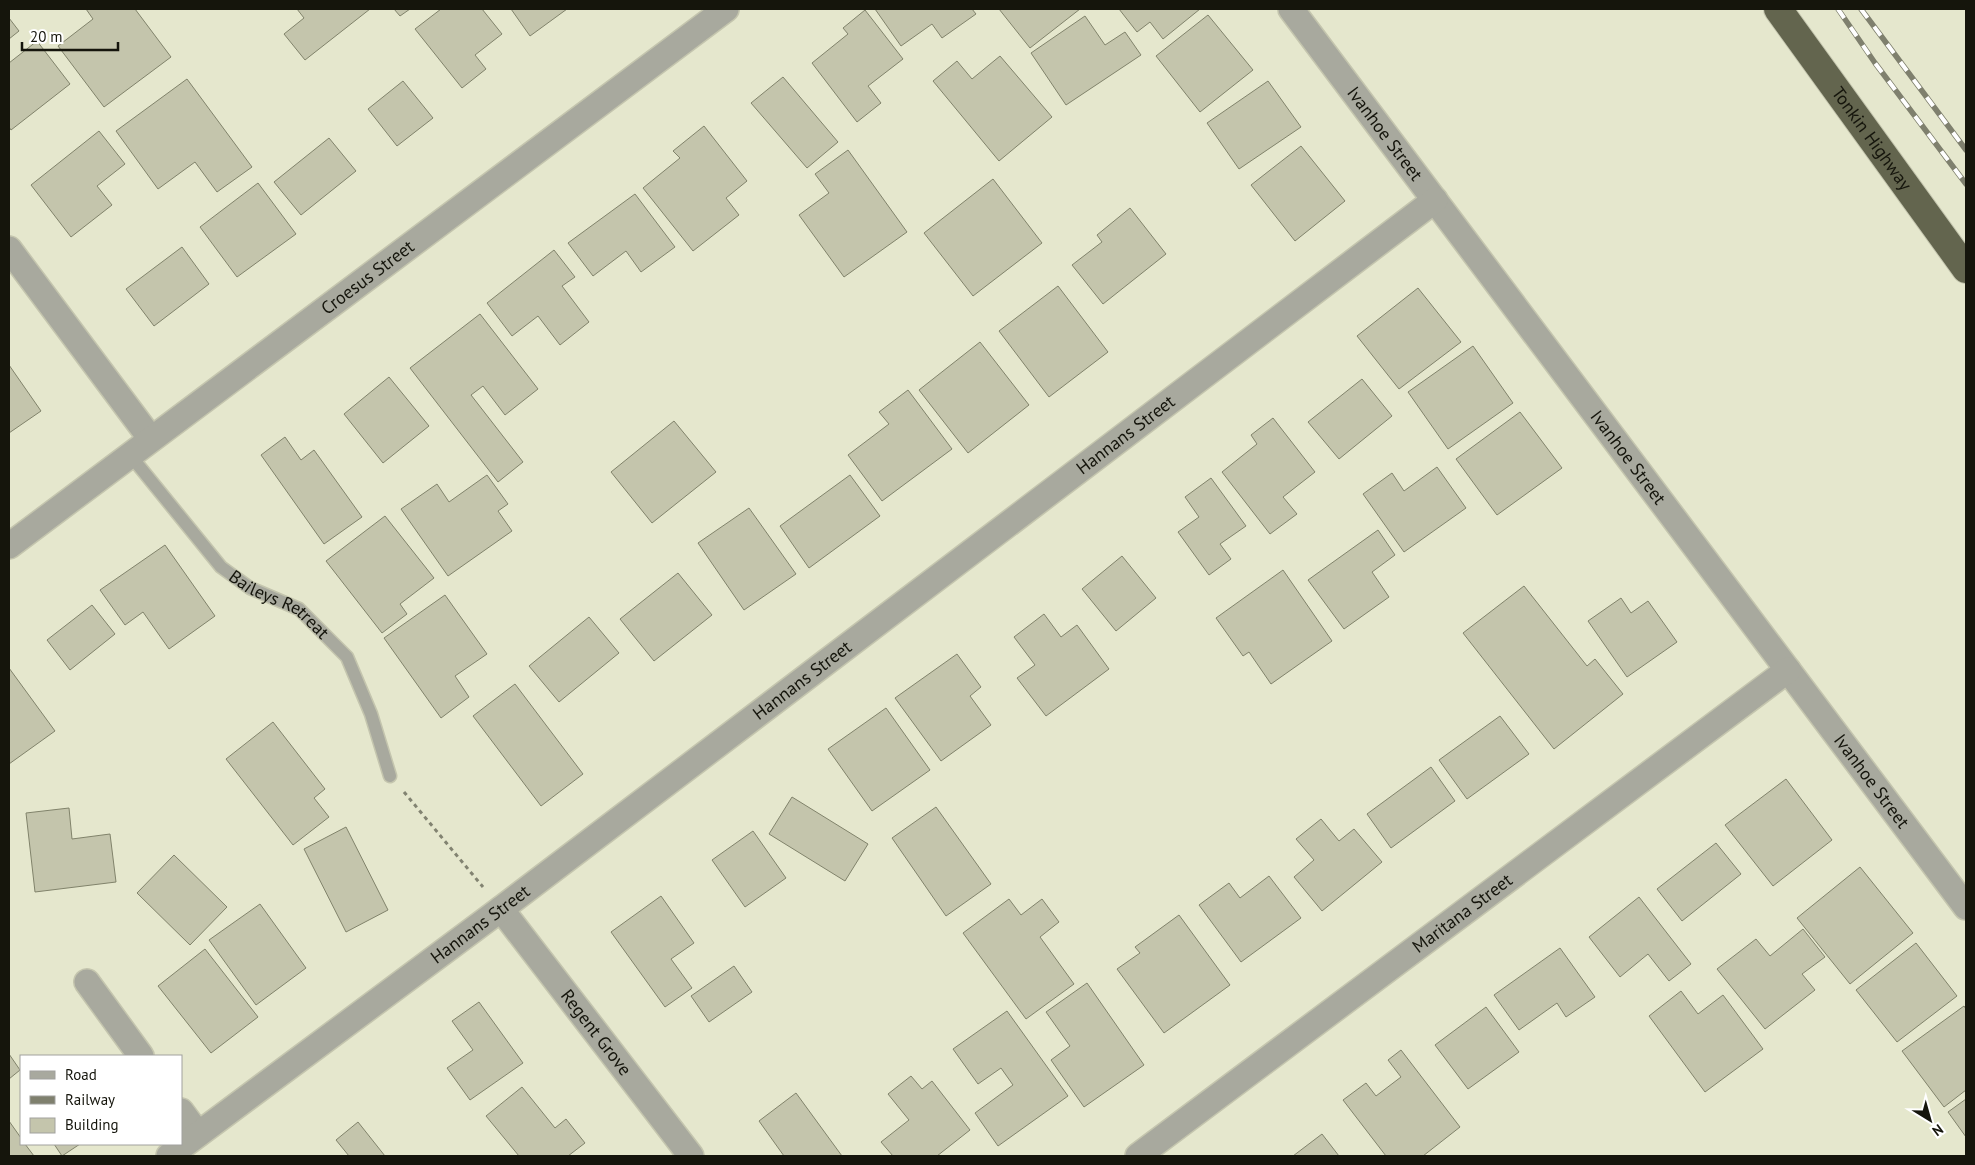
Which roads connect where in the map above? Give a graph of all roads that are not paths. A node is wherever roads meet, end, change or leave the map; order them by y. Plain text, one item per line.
1 (726, 9) edge
2 (1291, 9) edge
3 (1778, 9) edge
4 (1434, 200) junction
5 (9, 249) edge
6 (1966, 269) edge
7 (151, 439) junction
8 (130, 455) junction
9 (9, 546) edge
10 (1788, 670) junction
11 (390, 776) road end
12 (501, 908) junction
13 (1966, 908) edge
14 (87, 982) dead end
15 (140, 1055) edge
16 (182, 1112) edge
17 (198, 1134) junction
18 (169, 1156) edge
19 (691, 1156) edge
20 (1138, 1156) edge

1 - 7 street, Croesus Street
2 - 4 street, Ivanhoe Street
3 - 6 highway, Tonkin Highway
4 - 10 street, Ivanhoe Street
4 - 12 street, Hannans Street
5 - 7 street
7 - 8 street, Croesus Street
8 - 9 street, Croesus Street
8 - 11 lane, Baileys Retreat
10 - 13 street, Ivanhoe Street
10 - 20 street, Maritana Street
12 - 17 street, Hannans Street
12 - 19 street, Regent Grove
14 - 15 street
16 - 17 street
17 - 18 street, Hannans Street

